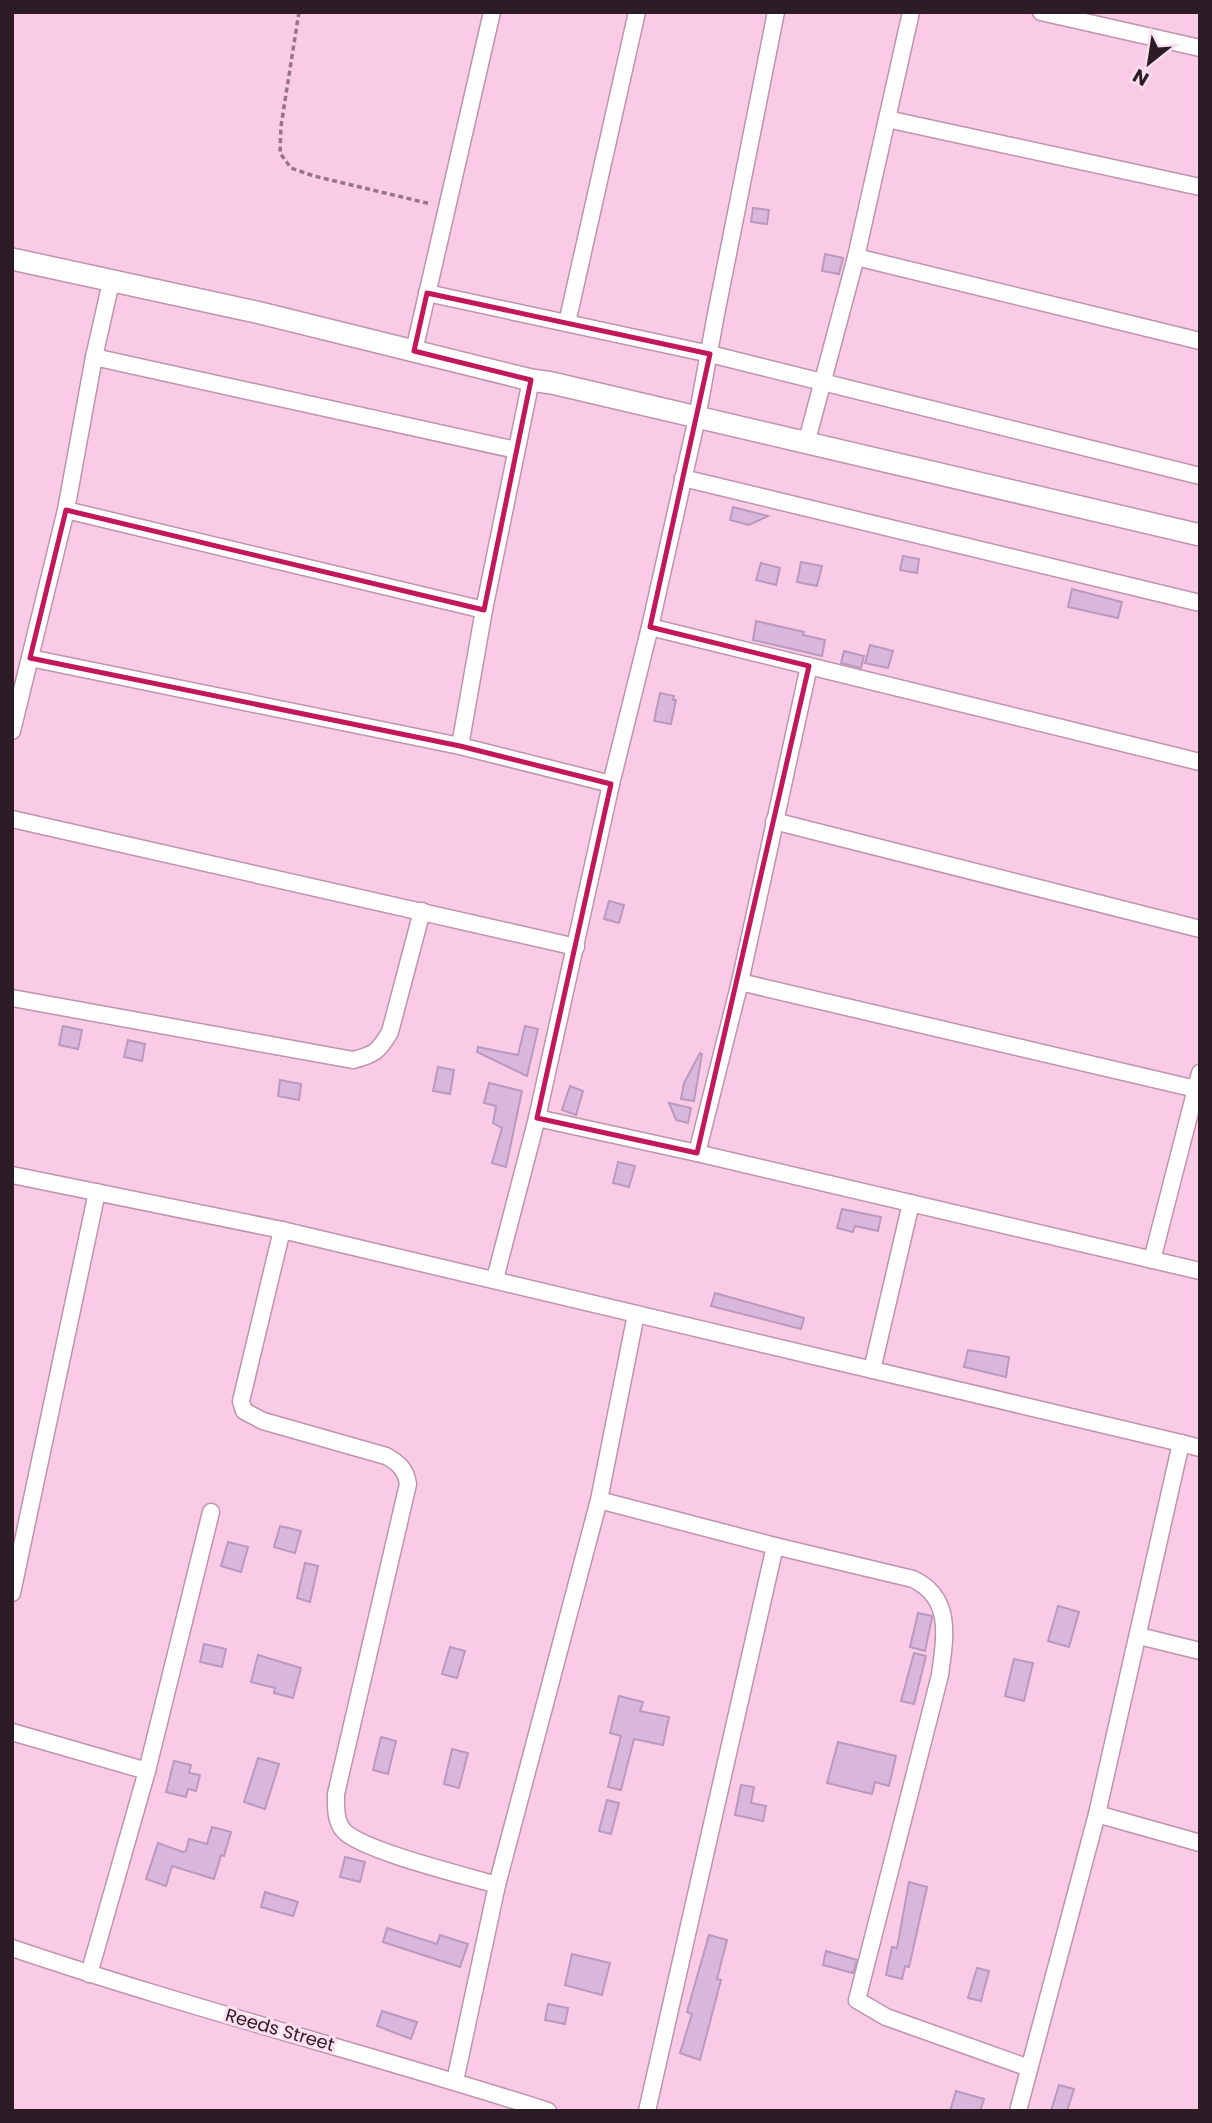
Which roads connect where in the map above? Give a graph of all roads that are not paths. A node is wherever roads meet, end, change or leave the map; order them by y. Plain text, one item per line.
1 (492, 12) edge
2 (637, 12) edge
3 (776, 12) edge
4 (911, 12) edge
5 (1041, 12) edge
6 (1200, 48) edge
7 (887, 119) junction
8 (1200, 187) edge
9 (856, 257) junction
10 (12, 259) edge
11 (111, 282) junction
12 (427, 293) junction
13 (567, 323) junction
14 (1200, 341) edge
15 (414, 351) junction
16 (710, 354) junction
17 (94, 357) junction
18 (531, 380) junction
19 (821, 380) junction
20 (697, 418) junction
21 (806, 444) junction
22 (516, 450) junction
23 (1200, 476) edge
24 (683, 478) junction
25 (66, 510) junction
26 (1200, 535) edge
27 (1200, 603) edge
28 (484, 610) junction
29 (650, 627) junction
30 (30, 658) junction
31 (809, 666) junction
32 (12, 731) edge
33 (460, 746) junction
34 (1200, 762) edge
35 (611, 784) junction
36 (12, 819) edge
37 (774, 821) junction
38 (422, 911) junction
39 (1200, 929) edge
40 (576, 947) junction
41 (740, 982) junction
42 (12, 998) edge
43 (1198, 1081) edge
44 (537, 1118) junction
45 (697, 1153) junction
46 (12, 1175) edge
47 (97, 1192) junction
48 (911, 1203) junction
49 (282, 1230) junction
50 (1152, 1260) junction
51 (1200, 1271) edge
52 (495, 1279) junction
53 (636, 1314) junction
54 (872, 1370) junction
55 (1181, 1443) junction
56 (1200, 1448) edge
57 (599, 1500) junction
58 (211, 1512) dead end
59 (775, 1546) junction
60 (12, 1593) edge
61 (1139, 1636) junction
62 (1200, 1651) edge
63 (12, 1732) edge
64 (147, 1772) junction
65 (1097, 1814) junction
66 (1200, 1843) edge
67 (497, 1885) junction
68 (12, 1948) edge
69 (89, 1974) junction
70 (1029, 2068) junction
71 (455, 2081) junction
72 (548, 2111) edge
73 (647, 2111) edge
74 (1018, 2111) edge

1 - 12 street
2 - 13 street
3 - 16 street
4 - 7 street
5 - 6 street
7 - 8 street
7 - 9 street
9 - 14 street
9 - 19 street
10 - 11 street
11 - 15 street
11 - 17 street
12 - 13 street
12 - 15 street
13 - 16 street
15 - 18 street
16 - 19 street
16 - 20 street
17 - 22 street
17 - 25 street
18 - 20 street
18 - 22 street
19 - 21 street
19 - 23 street
20 - 21 street
20 - 24 street
21 - 26 street
22 - 28 street
24 - 27 street
24 - 29 street
25 - 28 street
25 - 30 street
28 - 33 street
29 - 31 street
29 - 35 street
30 - 32 street
30 - 33 street
31 - 34 street
31 - 37 street
33 - 35 street
35 - 40 street
36 - 38 street
37 - 39 street
37 - 41 street
38 - 40 street
38 - 42 street
40 - 44 street
41 - 43 street
41 - 45 street
43 - 50 street
44 - 45 street
44 - 52 street
45 - 48 street
46 - 47 street
47 - 49 street
47 - 60 street
48 - 50 street
48 - 54 street
49 - 52 street
49 - 67 street
50 - 51 street
52 - 53 street
53 - 54 street
53 - 57 street
54 - 55 street
55 - 56 street
55 - 61 street
57 - 59 street
57 - 67 street
58 - 64 street
59 - 70 street
59 - 73 street
61 - 62 street
61 - 65 street
63 - 64 street
64 - 69 street
65 - 66 street
65 - 70 street
67 - 71 street
68 - 69 street, Reeds Street
69 - 71 street, Reeds Street
70 - 74 street
71 - 72 street, Reeds Street

